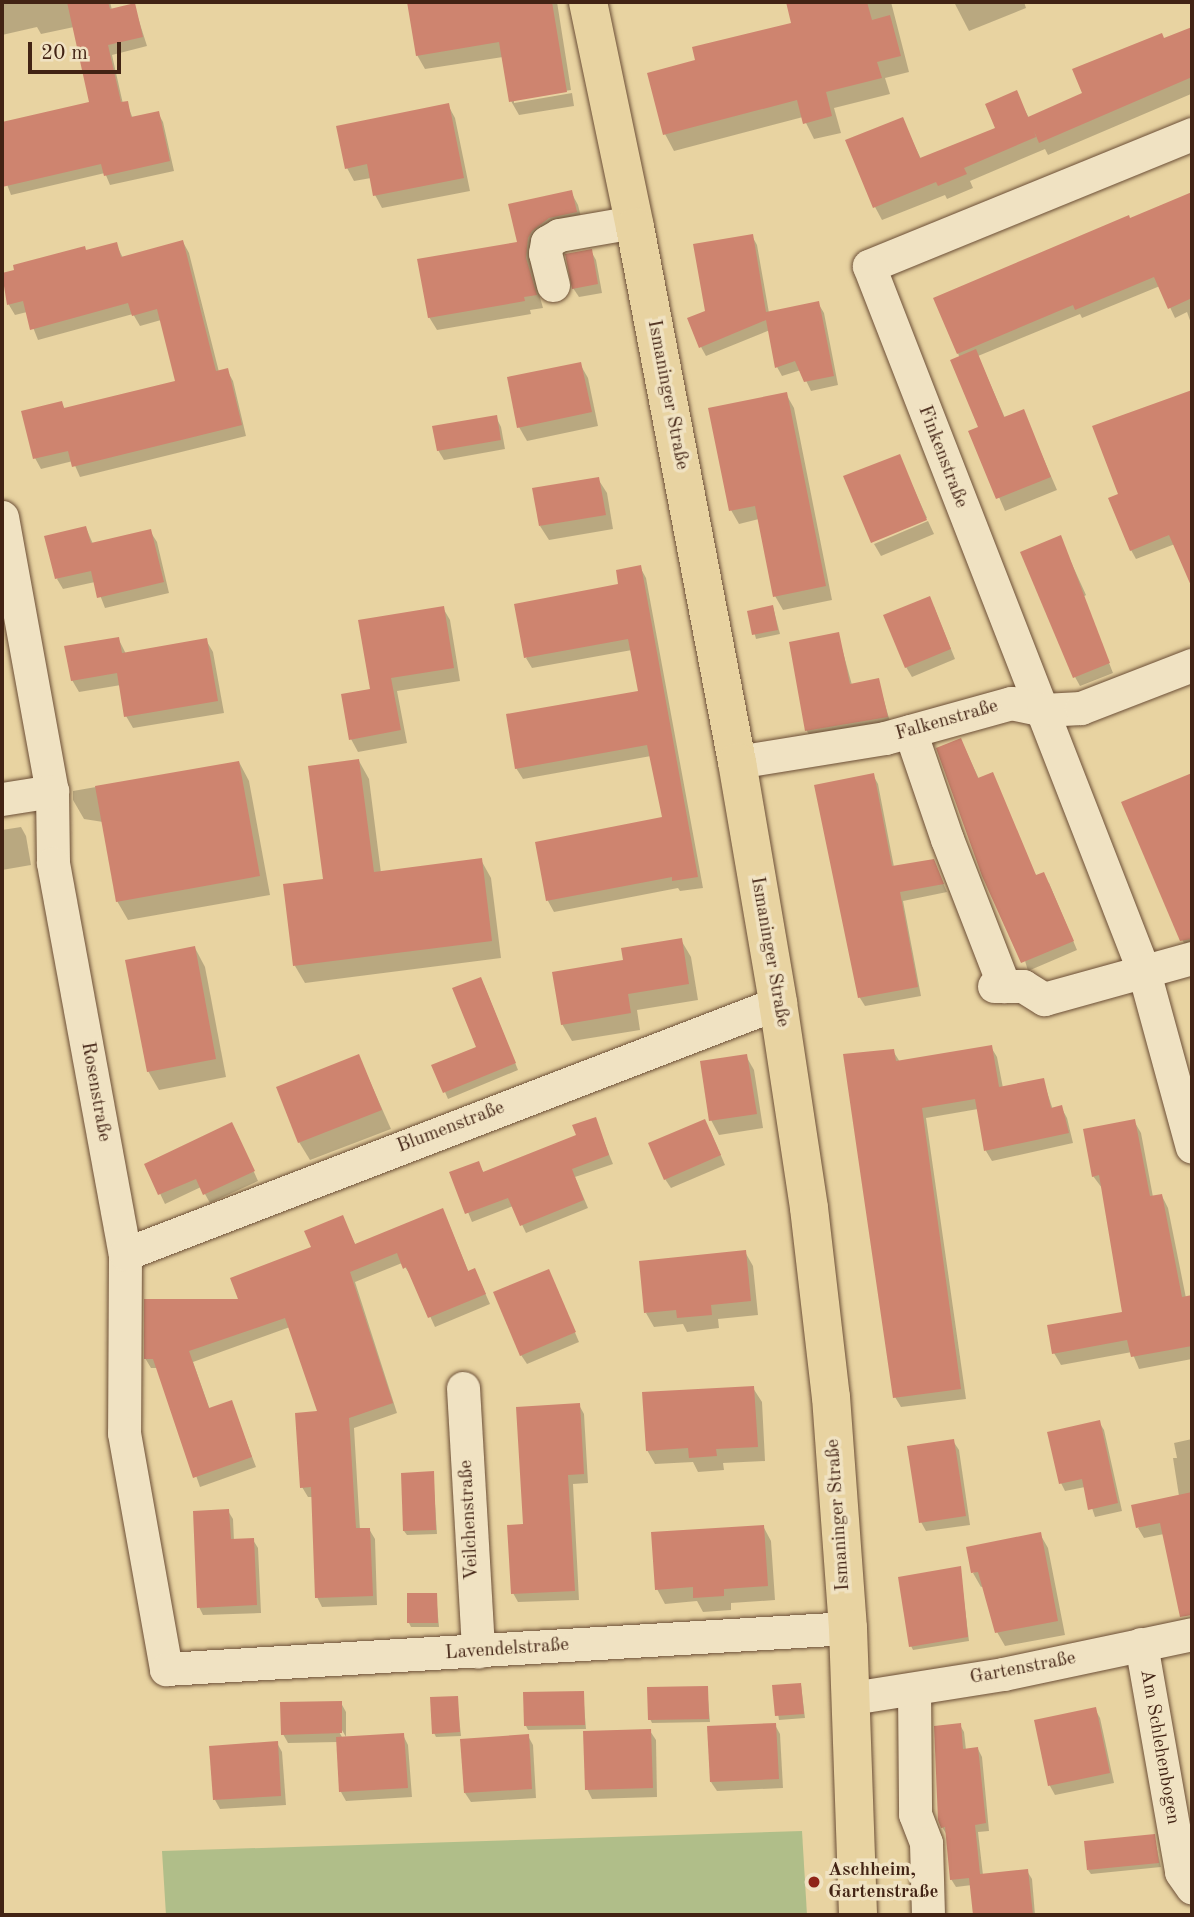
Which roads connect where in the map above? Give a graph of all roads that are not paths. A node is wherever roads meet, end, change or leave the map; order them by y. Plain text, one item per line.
1 (588, 2) edge
2 (1192, 134) edge
3 (634, 222) junction
4 (553, 285) dead end
5 (2, 517) edge
6 (1192, 665) edge
7 (1043, 710) junction
8 (910, 731) junction
9 (737, 762) junction
10 (52, 791) junction
11 (2, 799) edge
12 (1192, 958) edge
13 (1144, 972) junction
14 (778, 1003) junction
15 (1192, 1147) edge
16 (124, 1254) junction
17 (463, 1388) dead end
18 (848, 1628) junction
19 (1192, 1634) edge
20 (1141, 1644) junction
21 (478, 1652) junction
22 (166, 1669) joint
23 (914, 1689) junction
24 (852, 1698) junction
25 (1192, 1888) edge
26 (858, 1915) edge
27 (928, 1915) edge

1 - 3 main road, Ismaninger Straße
2 - 7 street, Finkenstraße
3 - 4 street
3 - 9 main road, Ismaninger Straße
5 - 10 street, Rosenstraße
6 - 7 street, Falkenstraße
7 - 8 street, Falkenstraße
7 - 13 street, Finkenstraße
8 - 9 street, Falkenstraße
8 - 13 street
9 - 14 main road, Ismaninger Straße
10 - 11 street
10 - 16 street, Rosenstraße
12 - 13 street
13 - 15 street, Finkenstraße
14 - 16 street, Blumenstraße
14 - 18 main road, Ismaninger Straße
16 - 22 street, Rosenstraße
17 - 21 street, Veilchenstraße
18 - 21 street, Lavendelstraße
18 - 24 main road, Ismaninger Straße
19 - 20 street, Gartenstraße
20 - 23 street, Gartenstraße
20 - 25 street, Am Schlehenbogen
21 - 22 street, Lavendelstraße
23 - 24 street, Gartenstraße
23 - 27 street
24 - 26 main road, Ismaninger Straße

